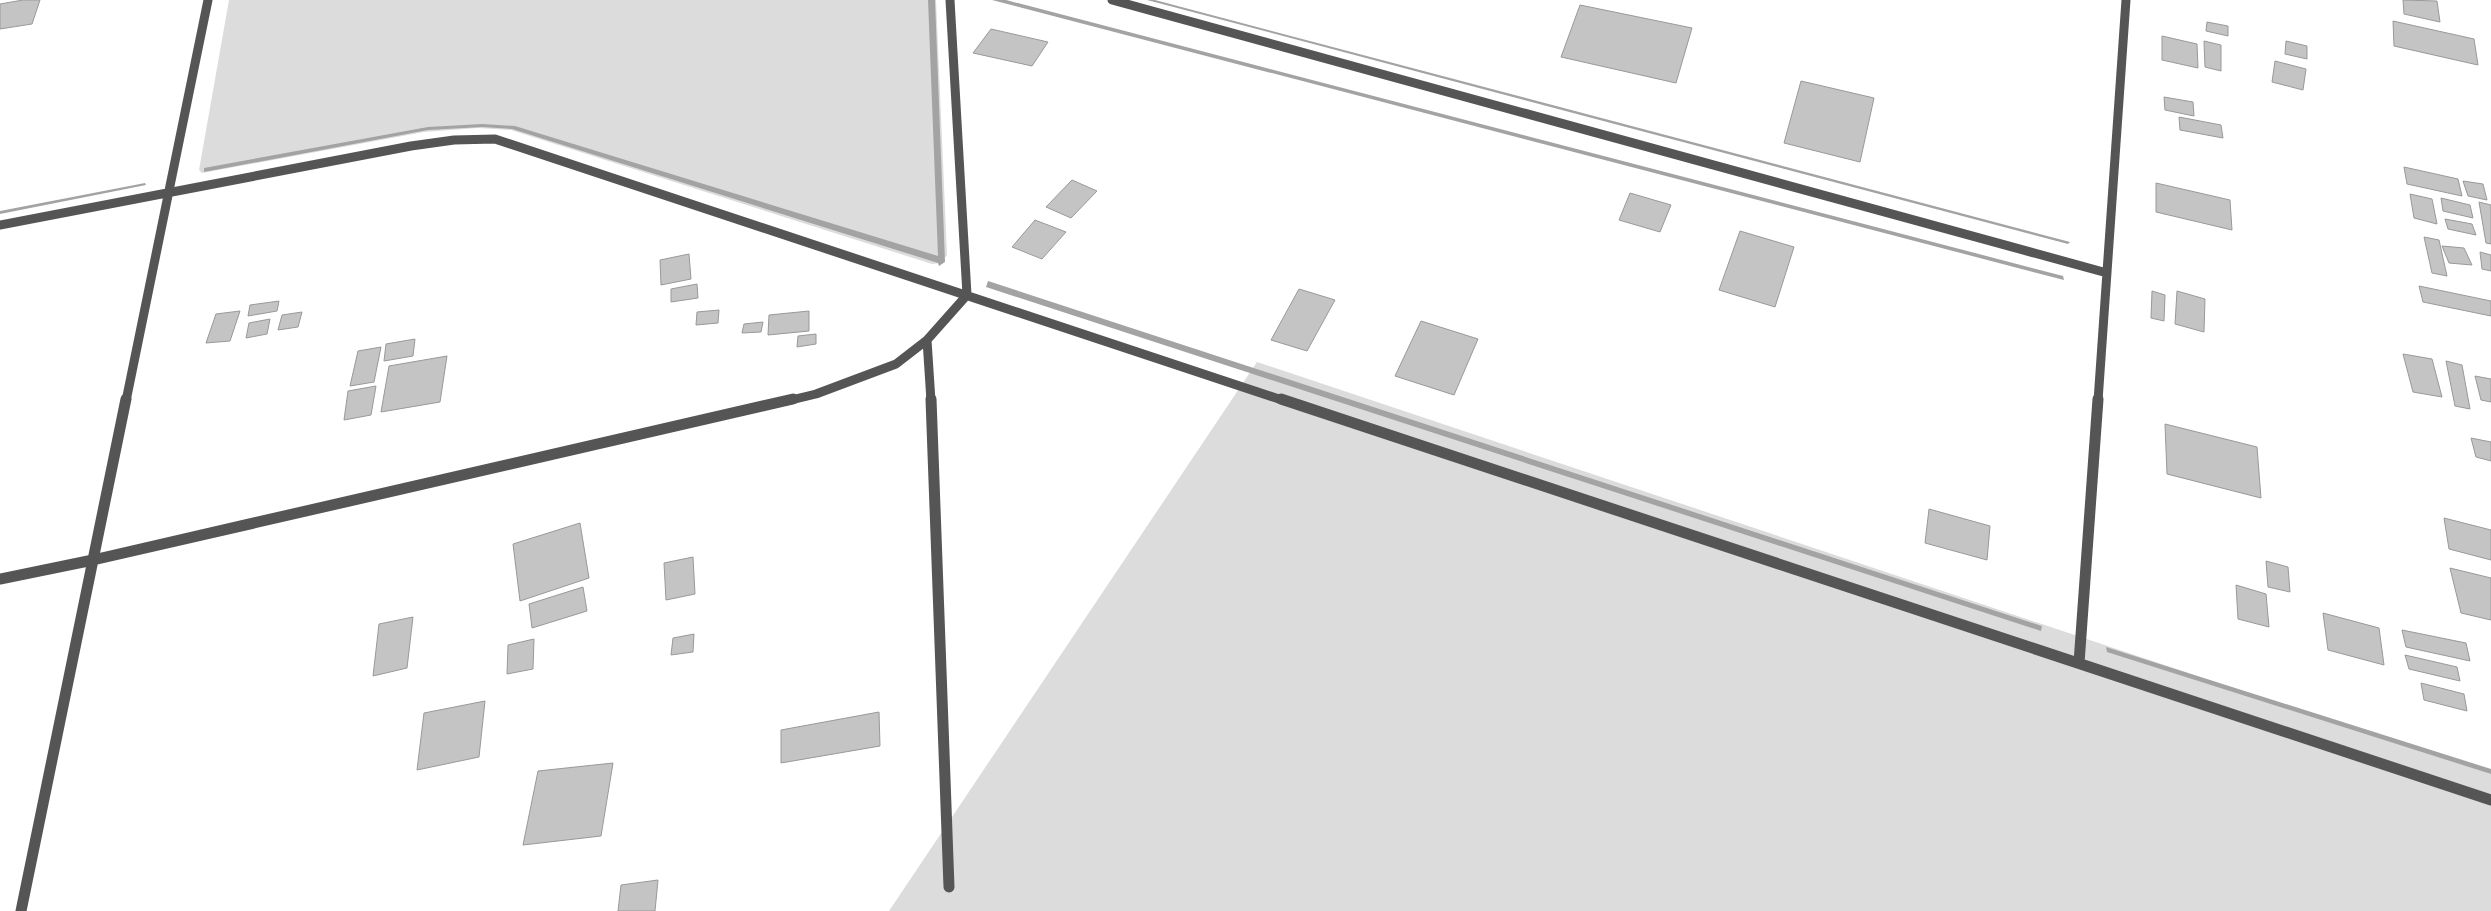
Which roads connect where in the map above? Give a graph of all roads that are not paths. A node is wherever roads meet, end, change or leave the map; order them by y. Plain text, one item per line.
1 (208, 0) edge
2 (950, 0) edge
3 (1112, 0) edge
4 (2126, 0) edge
5 (169, 192) junction
6 (0, 225) edge
7 (2107, 272) junction
8 (966, 294) junction
9 (927, 340) junction
10 (93, 560) junction
11 (0, 579) edge
12 (2079, 663) junction
13 (2491, 800) edge
14 (949, 887) dead end
15 (21, 911) edge

1 - 5 street
2 - 8 street
3 - 7 street
4 - 7 street
5 - 6 street
5 - 8 street
5 - 10 street
7 - 12 street
8 - 9 street
8 - 12 street
9 - 10 street
9 - 14 street
10 - 11 street
10 - 15 street
12 - 13 street

